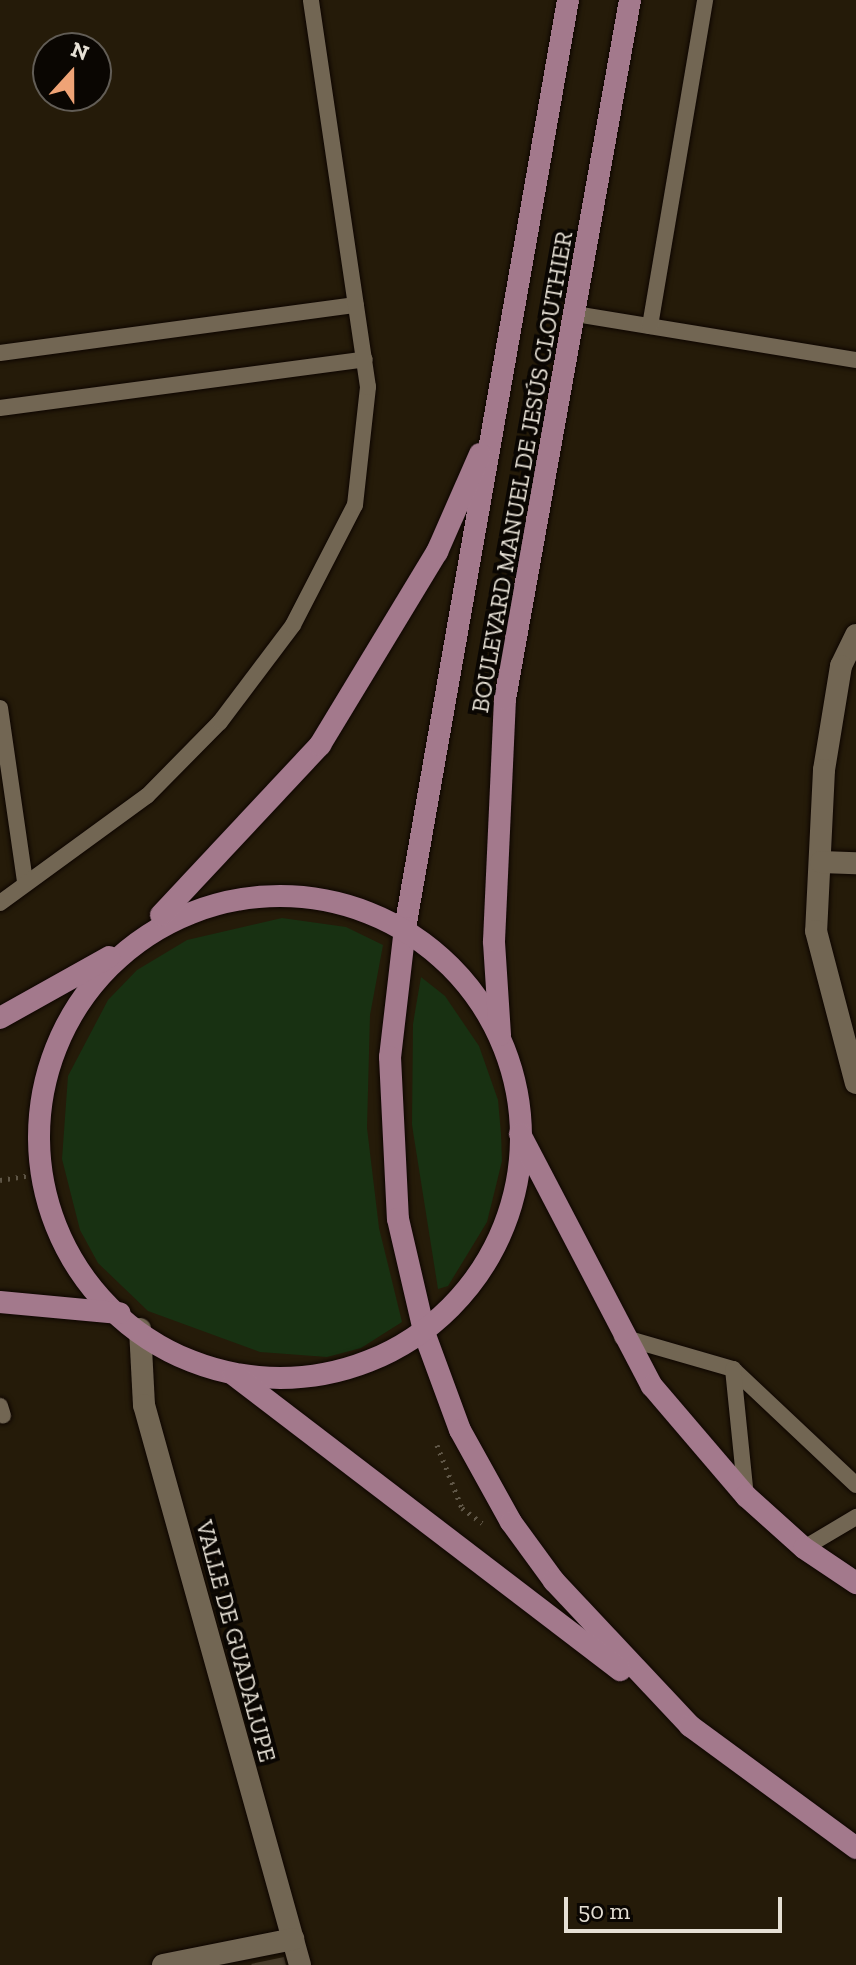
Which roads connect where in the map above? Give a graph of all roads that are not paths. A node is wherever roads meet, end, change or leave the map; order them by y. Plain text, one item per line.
1 (311, 0) edge
2 (568, 0) edge
3 (630, 0) edge
4 (705, 0) edge
5 (356, 305) junction
6 (575, 314) junction
7 (650, 326) junction
8 (0, 353) edge
9 (365, 359) junction
10 (856, 360) edge
11 (0, 408) edge
12 (494, 421) junction
13 (856, 635) edge
14 (0, 708) edge
15 (821, 862) junction
16 (856, 863) edge
17 (25, 882) junction
18 (0, 903) edge
19 (405, 928) junction
20 (140, 936) junction
21 (117, 953) junction
22 (0, 1018) edge
23 (502, 1052) junction
24 (856, 1083) edge
25 (516, 1126) junction
26 (0, 1302) edge
27 (119, 1313) junction
28 (140, 1329) junction
29 (425, 1335) junction
30 (621, 1337) junction
31 (223, 1367) junction
32 (733, 1369) junction
33 (856, 1485) edge
34 (746, 1496) junction
35 (856, 1517) edge
36 (804, 1548) junction
37 (856, 1583) edge
38 (690, 1726) junction
39 (856, 1848) edge
40 (293, 1939) junction
41 (163, 1965) edge
42 (300, 1965) edge

1 - 5 lane
2 - 12 main road, BOULEVARD MANUEL DE JESÚS CLOUTHIER
3 - 6 main road, BOULEVARD MANUEL DE JESÚS CLOUTHIER
4 - 7 lane
5 - 8 lane
5 - 9 lane
6 - 7 lane
6 - 23 main road, BOULEVARD MANUEL DE JESÚS CLOUTHIER
7 - 10 lane
9 - 11 lane
9 - 17 lane
12 - 19 main road, BOULEVARD MANUEL DE JESÚS CLOUTHIER
12 - 20 main road
13 - 15 street
14 - 17 lane
15 - 16 street
15 - 24 street
17 - 18 lane
19 - 20 main road
19 - 23 main road
19 - 29 main road, BOULEVARD MANUEL DE JESÚS CLOUTHIER
20 - 21 main road
21 - 22 main road
21 - 27 main road
23 - 25 main road
25 - 29 main road
25 - 30 main road
26 - 27 main road
27 - 28 main road
28 - 31 main road
28 - 40 street, VALLE DE GUADALUPE
29 - 31 main road
29 - 38 main road, BOULEVARD MANUEL DE JESÚS CLOUTHIER
30 - 32 lane
30 - 34 main road
31 - 38 main road
32 - 33 lane
32 - 34 lane
34 - 36 main road
35 - 36 lane
36 - 37 main road
38 - 39 main road
40 - 41 street
40 - 42 street, VALLE DE GUADALUPE

